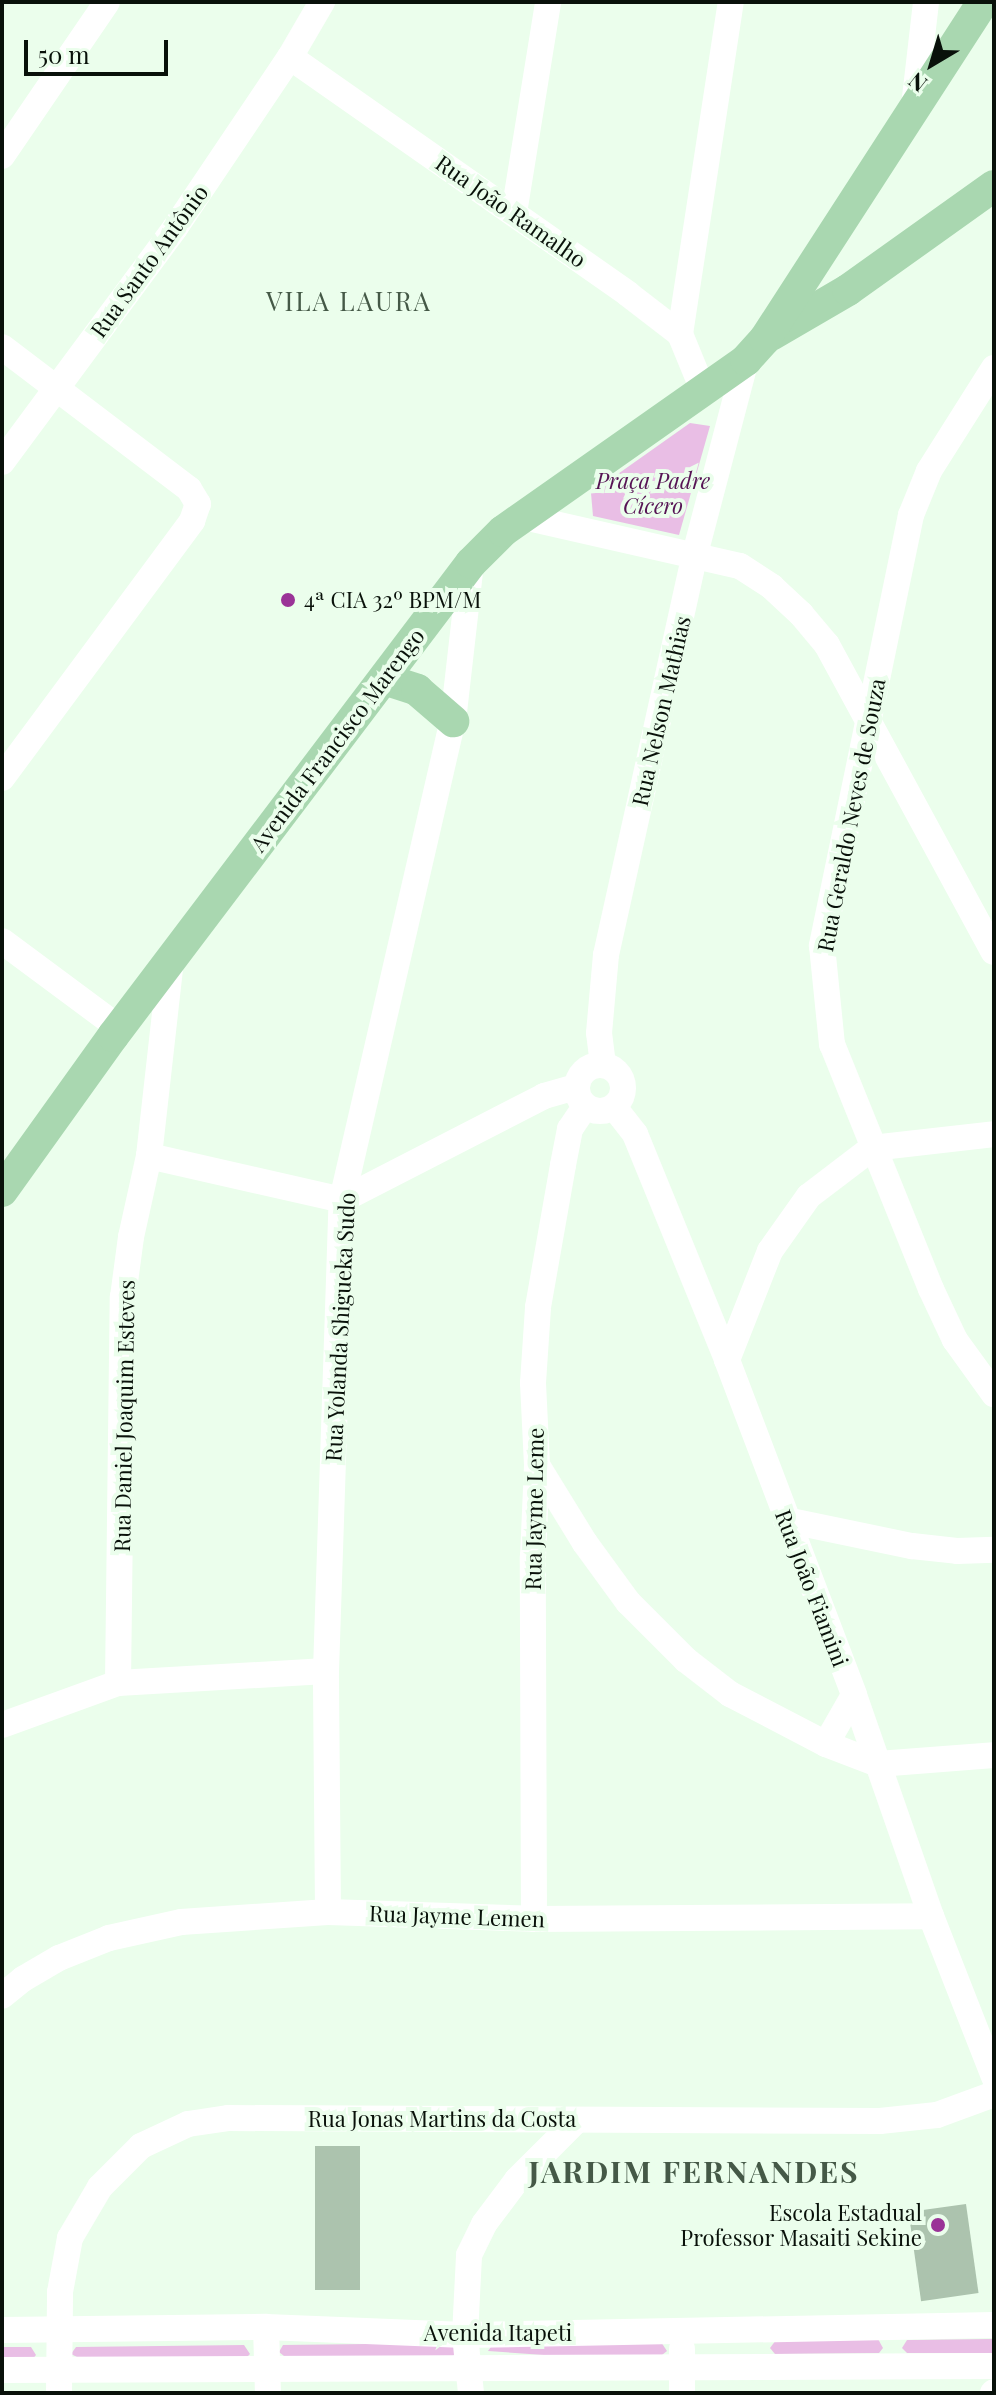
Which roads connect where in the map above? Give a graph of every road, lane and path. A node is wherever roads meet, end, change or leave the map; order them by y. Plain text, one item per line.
1 (107, 2) edge
2 (322, 2) edge
3 (548, 2) edge
4 (731, 2) edge
5 (926, 2) edge
6 (983, 2) edge
7 (290, 57) junction
8 (914, 106) junction
9 (2, 156) edge
10 (994, 186) edge
11 (514, 213) junction
12 (680, 334) junction
13 (2, 347) edge
14 (755, 349) junction
15 (994, 368) edge
16 (56, 388) junction
17 (703, 390) junction
18 (2, 462) edge
19 (524, 517) junction
20 (695, 554) junction
21 (471, 563) junction
22 (384, 679) junction
23 (453, 721) junction
24 (869, 724) junction
25 (2, 778) edge
26 (2, 941) edge
27 (994, 952) edge
28 (171, 959) junction
29 (119, 1028) junction
30 (603, 1065) junction
31 (581, 1097) junction
32 (614, 1107) junction
33 (994, 1134) edge
34 (872, 1148) junction
35 (149, 1156) junction
36 (2, 1191) edge
37 (342, 1200) junction
38 (727, 1360) junction
39 (994, 1394) edge
40 (537, 1465) junction
41 (786, 1520) junction
42 (994, 1550) edge
43 (326, 1671) junction
44 (118, 1683) junction
45 (854, 1695) junction
46 (2, 1725) edge
47 (826, 1744) junction
48 (994, 1755) edge
49 (878, 1764) junction
50 (328, 1912) junction
51 (931, 1916) junction
52 (534, 1919) junction
53 (2, 1996) edge
54 (994, 2077) edge
55 (994, 2094) edge
56 (577, 2120) junction
57 (994, 2325) edge
58 (266, 2327) junction
59 (2, 2330) edge
60 (59, 2330) junction
61 (681, 2330) junction
62 (465, 2335) junction
63 (682, 2365) junction
64 (994, 2366) edge
65 (470, 2367) junction
66 (2, 2370) edge
67 (59, 2381) edge
68 (268, 2381) edge
69 (471, 2393) edge
70 (682, 2393) edge

1 - 9 street
2 - 7 street, Rua Santo Antônio
3 - 11 street
4 - 12 street
5 - 8 street
6 - 8 main road, Avenida Francisco Marengo
7 - 11 street, Rua João Ramalho
7 - 16 street, Rua Santo Antônio
8 - 14 main road, Avenida Francisco Marengo
10 - 14 main road
11 - 12 street, Rua João Ramalho
12 - 17 street
13 - 16 street
14 - 17 main road, Avenida Francisco Marengo
14 - 20 street, Rua Nelson Mathias
15 - 24 street, Rua Geraldo Neves de Souza
16 - 18 street, Rua Santo Antônio
16 - 25 street
17 - 19 main road, Avenida Francisco Marengo
19 - 20 street
19 - 21 main road, Avenida Francisco Marengo
20 - 24 street
20 - 30 street, Rua Nelson Mathias
21 - 22 main road, Avenida Francisco Marengo
21 - 23 street, Rua Yolanda Shigueka Sudo
22 - 23 main road
22 - 28 main road, Avenida Francisco Marengo
23 - 37 street, Rua Yolanda Shigueka Sudo
24 - 27 street
24 - 34 street, Rua Geraldo Neves de Souza
26 - 29 street
28 - 29 main road, Avenida Francisco Marengo
28 - 35 street, Rua Daniel Joaquim Esteves
29 - 36 main road, Avenida Francisco Marengo
30 - 31 street
30 - 32 street
31 - 32 street
31 - 37 street
31 - 40 street, Rua Jayme Leme
32 - 38 street, Rua João Fiamini
33 - 34 street
34 - 38 street
34 - 39 street, Rua Geraldo Neves de Souza
35 - 37 street
35 - 44 street, Rua Daniel Joaquim Esteves
37 - 43 street, Rua Yolanda Shigueka Sudo
38 - 41 street, Rua João Fiamini
40 - 47 street
40 - 52 street, Rua Jayme Leme
41 - 42 street
41 - 45 street, Rua João Fiamini
43 - 44 street
43 - 50 street, Rua Yolanda Shigueka Sudo
44 - 46 street
45 - 47 street
45 - 49 street, Rua João Fiamini
47 - 49 street
48 - 49 street
49 - 51 street, Rua João Fiamini
50 - 52 street, Rua Jayme Lemen
50 - 53 street, Rua Jayme Lemen
51 - 52 street, Rua Jayme Lemen
51 - 54 street, Rua João Fiamini
55 - 56 street, Rua Jonas Martins da Costa
56 - 60 street, Rua Jonas Martins da Costa
56 - 62 street
57 - 61 street, Avenida Itapeti
58 - 60 street, Avenida Itapeti
58 - 62 street, Avenida Itapeti
58 - 68 street
59 - 60 street, Avenida Itapeti
60 - 67 street, Rua Jonas Martins da Costa
61 - 62 street, Avenida Itapeti
61 - 63 street
62 - 65 street
63 - 64 street, Avenida Itapeti
63 - 65 street, Avenida Itapeti
63 - 70 street
65 - 68 street, Avenida Itapeti
65 - 69 street
66 - 67 street, Avenida Itapeti
67 - 68 street, Avenida Itapeti

